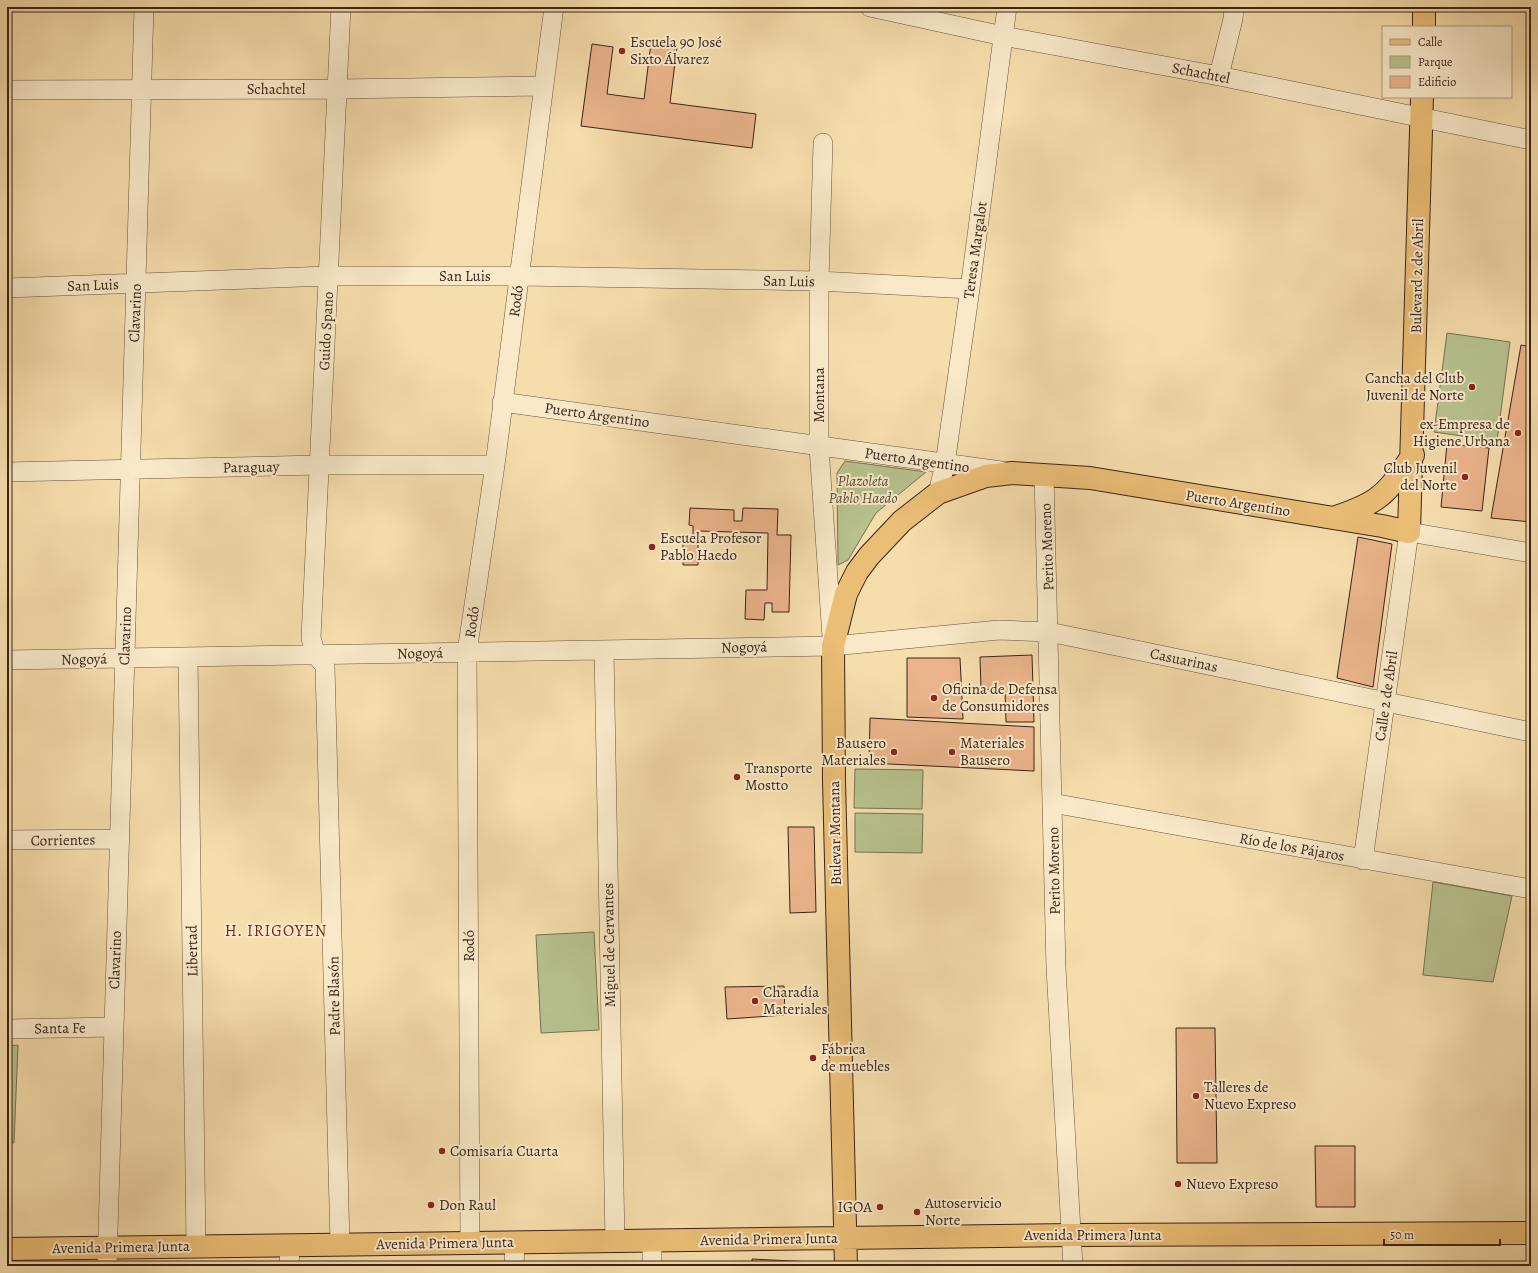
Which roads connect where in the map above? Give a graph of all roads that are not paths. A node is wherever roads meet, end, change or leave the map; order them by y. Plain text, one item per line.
1 (144, 7) edge
2 (341, 7) edge
3 (554, 7) edge
4 (870, 7) edge
5 (1008, 7) edge
6 (1234, 7) edge
7 (1424, 7) edge
8 (1424, 26) edge
9 (1003, 36) junction
10 (1219, 76) junction
11 (544, 86) junction
12 (142, 89) junction
13 (337, 89) junction
14 (7, 90) edge
15 (1421, 107) edge
16 (1531, 140) edge
17 (823, 143) dead end
18 (328, 276) junction
19 (520, 276) junction
20 (819, 281) junction
21 (136, 283) junction
22 (7, 288) edge
23 (970, 289) junction
24 (502, 402) junction
25 (819, 447) junction
26 (1413, 455) junction
27 (945, 464) junction
28 (319, 465) junction
29 (495, 465) junction
30 (130, 470) junction
31 (7, 472) edge
32 (1012, 473) junction
33 (1044, 475) junction
34 (938, 493) junction
35 (1383, 493) junction
36 (1411, 493) junction
37 (1333, 518) junction
38 (1382, 526) junction
39 (1409, 532) junction
40 (1531, 553) edge
41 (1049, 632) junction
42 (833, 646) junction
43 (604, 650) junction
44 (467, 652) junction
45 (316, 655) junction
46 (188, 657) junction
47 (125, 658) junction
48 (7, 660) edge
49 (1386, 702) junction
50 (1531, 732) edge
51 (1052, 803) junction
52 (119, 839) junction
53 (7, 840) edge
54 (1363, 860) junction
55 (1531, 889) edge
56 (113, 1027) junction
57 (7, 1029) edge
58 (1531, 1233) edge
59 (1071, 1235) junction
60 (845, 1238) junction
61 (652, 1240) junction
62 (615, 1241) junction
63 (470, 1242) junction
64 (515, 1242) junction
65 (340, 1244) junction
66 (196, 1246) junction
67 (7, 1249) edge
68 (290, 1255) edge
69 (107, 1257) edge
70 (514, 1266) edge
71 (652, 1266) edge
72 (846, 1266) edge
73 (1073, 1266) edge

1 - 12 street, Clavarino
2 - 13 street, Guido Spano
3 - 11 street, Rodó
4 - 9 street, Schachtel
5 - 9 street, Teresa Margalot
6 - 10 street
7 - 8 main road
9 - 10 street, Schachtel
9 - 23 street, Teresa Margalot
10 - 15 street, Schachtel
11 - 13 street, Schachtel
11 - 19 street, Rodó
12 - 13 street, Schachtel
12 - 14 street, Schachtel
12 - 21 street, Clavarino
13 - 18 street, Guido Spano
15 - 16 street, Schachtel
15 - 26 main road, Bulevard 2 de Abril
17 - 20 street, Montana
18 - 19 street, San Luis
18 - 21 street, San Luis
18 - 28 street, Guido Spano
19 - 20 street, San Luis
19 - 24 street, Rodó
20 - 23 street, San Luis
20 - 25 street, Montana
21 - 22 street, San Luis
21 - 30 street, Clavarino
23 - 27 street, Teresa Margalot
24 - 25 street, Puerto Argentino
24 - 29 street, Rodó
25 - 27 street, Puerto Argentino
25 - 42 street, Montana
26 - 35 main road
26 - 36 main road, Bulevard 2 de Abril
27 - 32 street, Puerto Argentino
27 - 34 street, Teresa Margalot
28 - 29 street, Paraguay
28 - 30 street, Paraguay
28 - 45 street, Guido Spano
29 - 44 street, Rodó
30 - 31 street, Paraguay
30 - 47 street, Clavarino
32 - 33 main road, Puerto Argentino
32 - 34 main road, Bulevar Montana
33 - 37 main road, Puerto Argentino
33 - 41 street, Perito Moreno
34 - 42 main road, Bulevar Montana
35 - 36 main road
35 - 37 main road
35 - 38 main road
36 - 39 main road, Bulevard 2 de Abril
37 - 38 main road, Puerto Argentino
38 - 39 main road, Puerto Argentino
39 - 40 street
39 - 49 street, Calle 2 de Abril
41 - 42 street, Casuarinas
41 - 49 street, Casuarinas
41 - 51 street, Perito Moreno
42 - 43 street, Nogoyá
42 - 60 main road, Bulevar Montana
43 - 44 street, Nogoyá
43 - 62 street, Miguel de Cervantes
44 - 45 street, Nogoyá
44 - 63 street, Rodó
45 - 46 street, Nogoyá
45 - 65 street, Padre Blasón
46 - 47 street, Nogoyá
46 - 66 street, Libertad
47 - 48 street, Nogoyá
47 - 52 street, Clavarino
49 - 50 street, Casuarinas
49 - 54 street, Calle 2 de Abril
51 - 54 street, Río de los Pájaros
51 - 59 street, Perito Moreno
52 - 53 street, Corrientes
52 - 56 street, Clavarino
54 - 55 street, Río de los Pájaros
56 - 57 street, Santa Fe
56 - 69 street, Clavarino
58 - 59 main road, Avenida Primera Junta
59 - 60 main road, Avenida Primera Junta
59 - 73 street, Perito Moreno
60 - 61 main road, Avenida Primera Junta
60 - 72 main road, Bulevar Montana
61 - 62 main road, Avenida Primera Junta
61 - 71 street
62 - 64 main road, Avenida Primera Junta
63 - 64 main road, Avenida Primera Junta
63 - 65 main road, Avenida Primera Junta
64 - 70 street
65 - 68 main road, Avenida Primera Junta
66 - 68 main road, Avenida Primera Junta
66 - 69 main road, Avenida Primera Junta
67 - 69 main road, Avenida Primera Junta

